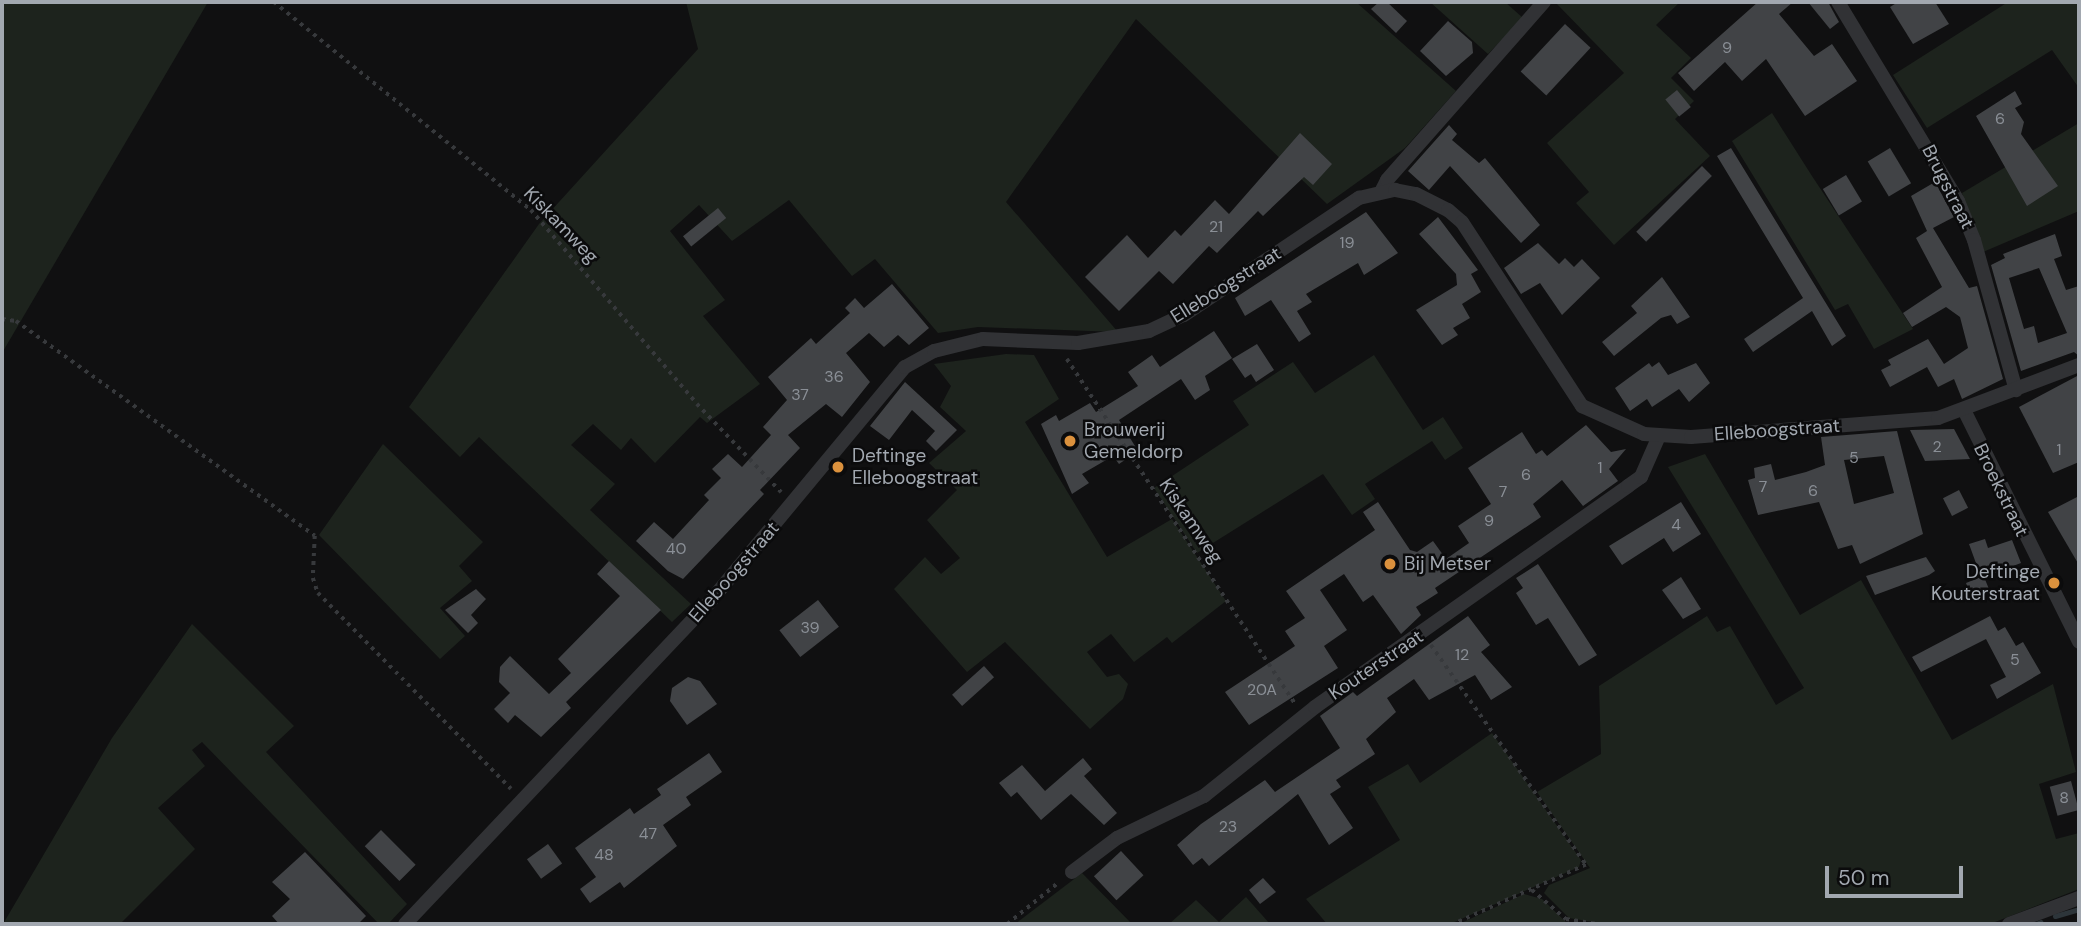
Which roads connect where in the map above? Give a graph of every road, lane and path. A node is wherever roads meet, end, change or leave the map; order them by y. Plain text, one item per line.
1 (274, 2) edge
2 (1544, 2) edge
3 (1838, 2) edge
4 (1381, 192) junction
5 (2, 319) edge
6 (1057, 342) junction
7 (2079, 365) edge
8 (2016, 390) junction
9 (1964, 410) junction
10 (1659, 436) junction
11 (793, 505) junction
12 (1422, 633) junction
13 (2079, 642) edge
14 (1304, 715) junction
15 (523, 802) junction
16 (1072, 872) joint
17 (1532, 890) junction
18 (2079, 898) edge
19 (405, 924) edge
20 (1007, 924) edge
21 (1454, 924) edge
22 (1599, 924) edge
23 (2009, 924) edge

1 - 11 path, Kiskamweg
2 - 4 street
3 - 8 street, Brugstraat
4 - 6 street, Elleboogstraat
4 - 10 street, Elleboogstraat
5 - 15 path
6 - 11 street, Elleboogstraat
6 - 14 path, Kiskamweg
7 - 8 street, Elleboogstraat
8 - 9 street, Elleboogstraat
9 - 10 street, Elleboogstraat
9 - 13 street, Broekstraat
10 - 12 street, Kouterstraat
11 - 15 street, Elleboogstraat
12 - 14 street, Kouterstraat
12 - 17 path
14 - 16 street, Kouterstraat
15 - 19 street, Elleboogstraat
16 - 20 path
17 - 21 path
17 - 22 path
18 - 23 street

